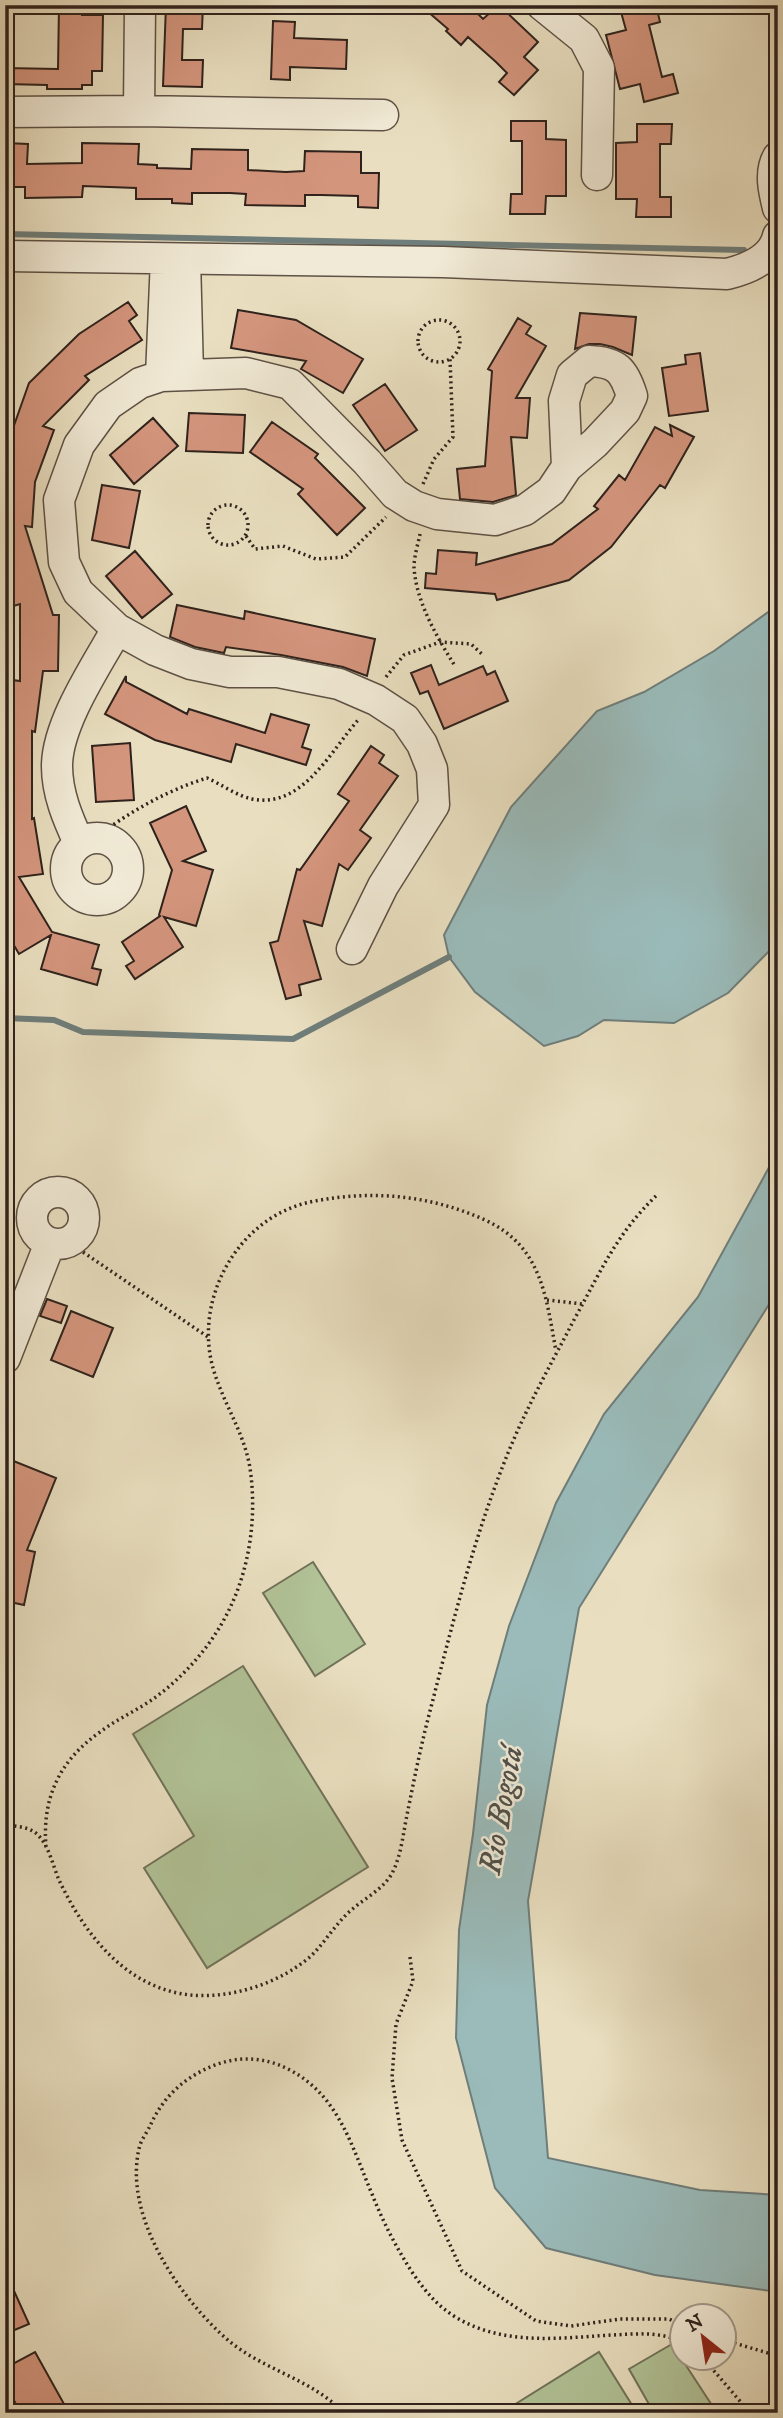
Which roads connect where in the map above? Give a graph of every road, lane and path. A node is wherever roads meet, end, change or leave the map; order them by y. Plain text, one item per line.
1 (140, 5) edge
2 (542, 5) edge
3 (139, 111) junction
4 (5, 112) edge
5 (383, 115) dead end
6 (778, 157) edge
7 (597, 175) dead end
8 (778, 208) edge
9 (778, 236) edge
10 (5, 256) edge
11 (176, 259) junction
12 (450, 359) junction
13 (175, 375) junction
14 (567, 467) dead end
15 (415, 505) junction
16 (246, 536) junction
17 (117, 629) junction
18 (440, 642) junction
19 (484, 656) dead end
20 (455, 666) dead end
21 (376, 700) junction
22 (87, 840) joint
23 (352, 949) dead end
24 (658, 1194) dead end
25 (59, 1242) joint
26 (547, 1300) junction
27 (583, 1304) junction
28 (208, 1337) junction
29 (557, 1353) junction
30 (5, 1358) edge
31 (9, 1825) dead end
32 (47, 1850) junction
33 (410, 1957) dead end
34 (668, 2319) edge
35 (668, 2335) edge
36 (738, 2344) edge
37 (778, 2356) edge
38 (715, 2372) edge
39 (344, 2413) edge
40 (755, 2413) edge

1 - 3 street
2 - 7 street
3 - 4 street
3 - 5 street
6 - 8 street
9 - 11 street
10 - 11 street
11 - 13 street
12 - 12 path
12 - 15 path
13 - 15 street
13 - 17 street
14 - 15 street
15 - 16 path
15 - 18 path
16 - 16 path
17 - 21 street
17 - 22 street
18 - 19 path
18 - 20 path
18 - 21 path
21 - 22 path
21 - 23 street
24 - 27 path
25 - 28 path
25 - 30 street
26 - 27 path
26 - 28 path
26 - 29 path
27 - 29 path
28 - 32 path
29 - 32 path
31 - 32 path
33 - 34 path
35 - 39 path
36 - 37 path
38 - 40 path

